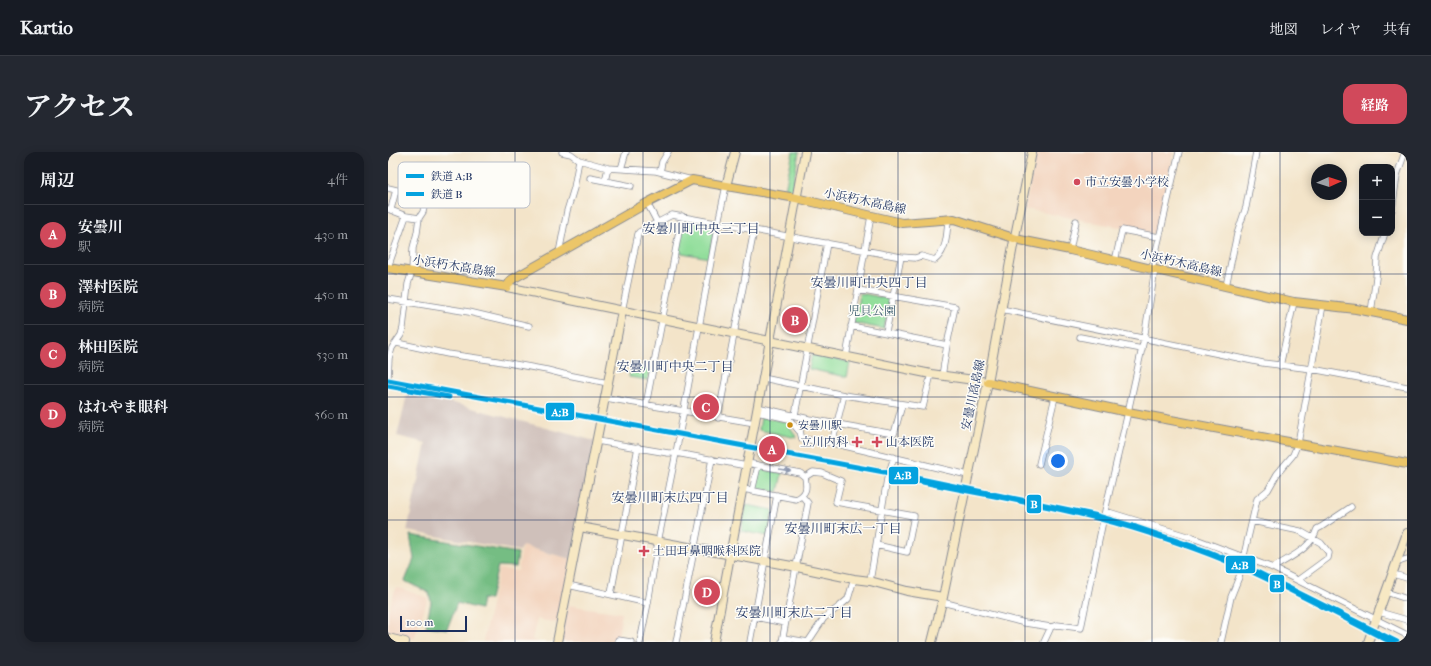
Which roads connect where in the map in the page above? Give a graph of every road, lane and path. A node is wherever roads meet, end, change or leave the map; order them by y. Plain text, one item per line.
1 (562, 152) edge
2 (626, 152) edge
3 (668, 152) edge
4 (735, 152) edge
5 (805, 152) edge
6 (1032, 152) edge
7 (1179, 152) edge
8 (1256, 152) edge
9 (1405, 152) edge
10 (579, 160) junction
11 (608, 168) junction
12 (621, 169) junction
13 (660, 172) junction
14 (590, 178) dead end
15 (692, 180) junction
16 (605, 181) junction
17 (631, 186) dead end
18 (726, 186) junction
19 (388, 188) edge
20 (396, 190) joint
21 (796, 198) junction
22 (1393, 200) edge
23 (648, 203) junction
24 (424, 208) edge
25 (389, 209) edge
26 (406, 216) junction
27 (682, 216) junction
28 (871, 216) junction
29 (419, 218) junction
30 (948, 219) junction
31 (1076, 221) dead end
32 (657, 222) junction
33 (718, 223) junction
34 (754, 230) junction
35 (1384, 236) edge
36 (790, 237) junction
37 (1159, 237) junction
38 (1014, 239) junction
39 (827, 243) junction
40 (865, 250) junction
41 (1070, 250) junction
42 (559, 253) junction
43 (901, 257) junction
44 (1115, 261) junction
45 (388, 267) edge
46 (1153, 269) junction
47 (412, 271) junction
48 (1226, 286) junction
49 (507, 287) junction
50 (858, 290) junction
51 (893, 296) junction
52 (388, 299) edge
53 (406, 302) junction
54 (1294, 302) junction
55 (1323, 305) junction
56 (1002, 309) junction
57 (622, 311) junction
58 (1372, 312) junction
59 (1407, 319) edge
60 (662, 320) junction
61 (529, 326) dead end
62 (699, 326) junction
63 (850, 326) junction
64 (886, 332) junction
65 (734, 334) junction
66 (1080, 337) dead end
67 (1144, 339) junction
68 (770, 341) junction
69 (397, 343) junction
70 (947, 345) junction
71 (808, 349) junction
72 (1142, 349) junction
73 (846, 356) junction
74 (1280, 366) junction
75 (1312, 369) junction
76 (931, 374) junction
77 (942, 376) junction
78 (388, 377) edge
79 (763, 378) junction
80 (988, 382) junction
81 (608, 383) junction
82 (801, 386) junction
83 (1407, 387) edge
84 (844, 395) junction
85 (1055, 397) junction
86 (606, 398) junction
87 (646, 405) junction
88 (902, 405) junction
89 (757, 410) junction
90 (683, 412) junction
91 (1128, 412) junction
92 (795, 415) junction
93 (718, 418) junction
94 (809, 419) junction
95 (754, 423) junction
96 (837, 423) junction
97 (799, 430) junction
98 (597, 441) junction
99 (832, 443) junction
100 (1298, 443) junction
101 (638, 447) junction
102 (676, 452) junction
103 (894, 457) junction
104 (712, 459) junction
105 (747, 464) junction
106 (1039, 464) dead end
107 (1407, 464) edge
108 (758, 466) junction
109 (968, 475) junction
110 (805, 477) junction
111 (743, 489) junction
112 (752, 491) junction
113 (777, 495) junction
114 (802, 496) junction
115 (1351, 507) dead end
116 (882, 511) junction
117 (1104, 511) junction
118 (1252, 521) junction
119 (580, 527) junction
120 (1407, 533) edge
121 (622, 535) junction
122 (1313, 539) junction
123 (658, 542) junction
124 (876, 545) junction
125 (696, 549) junction
126 (730, 556) junction
127 (1243, 557) junction
128 (1407, 559) edge
129 (765, 562) junction
130 (1396, 563) junction
131 (797, 567) junction
132 (1273, 568) junction
133 (1393, 574) junction
134 (1407, 578) edge
135 (854, 580) junction
136 (1298, 580) junction
137 (870, 581) junction
138 (568, 585) junction
139 (1386, 592) junction
140 (611, 594) junction
141 (943, 599) junction
142 (1407, 599) edge
143 (648, 602) junction
144 (1379, 612) junction
145 (755, 617) junction
146 (1376, 620) junction
147 (1407, 620) edge
148 (785, 623) junction
149 (1051, 627) junction
150 (1407, 635) edge
151 (388, 638) edge
152 (618, 640) dead end
153 (783, 640) edge
154 (405, 642) edge
155 (558, 642) edge
156 (631, 642) edge
157 (640, 642) edge
158 (676, 642) edge
159 (714, 642) edge
160 (750, 642) edge
161 (808, 642) edge
162 (932, 642) edge
163 (1044, 642) edge
164 (1221, 642) edge
165 (1368, 642) edge

1 - 10 street
2 - 12 street
3 - 13 street
4 - 18 street
5 - 21 street
6 - 38 street, 安曇川高島線
7 - 37 street
8 - 48 street
9 - 22 street
10 - 11 street
10 - 42 street
11 - 12 street
11 - 16 street
12 - 13 street
13 - 15 street
14 - 16 street
15 - 18 main road, 小浜朽木高島線
15 - 23 main road, 小浜朽木高島線
16 - 17 street
18 - 21 main road, 小浜朽木高島線
18 - 33 street
19 - 20 street
20 - 25 street
21 - 28 main road, 小浜朽木高島線
21 - 36 street
23 - 32 street
23 - 42 main road, 小浜朽木高島線
24 - 29 street
25 - 26 street
26 - 29 street
26 - 45 street
27 - 32 street
27 - 33 street
27 - 60 street
28 - 30 main road, 小浜朽木高島線
28 - 40 street
29 - 47 street
30 - 38 main road, 小浜朽木高島線
30 - 43 street
31 - 41 street
32 - 57 street
33 - 34 street
33 - 62 street
34 - 36 street
34 - 65 street
35 - 58 street
36 - 39 street
36 - 68 street
37 - 44 street
37 - 46 street
38 - 41 main road, 小浜朽木高島線
38 - 56 street, 安曇川高島線
39 - 40 street
39 - 71 street
40 - 43 street
40 - 50 street
41 - 44 main road, 小浜朽木高島線
42 - 49 main road, 小浜朽木高島線
43 - 51 street
44 - 46 main road, 小浜朽木高島線
45 - 47 main road, 小浜朽木高島線
46 - 48 main road, 小浜朽木高島線
46 - 67 street
47 - 49 main road, 小浜朽木高島線
47 - 53 street
48 - 54 main road, 小浜朽木高島線
49 - 57 street
50 - 51 street
50 - 63 street
51 - 64 street
51 - 70 street
52 - 53 street
53 - 61 street
53 - 69 street
54 - 55 main road, 小浜朽木高島線
54 - 74 street
55 - 58 main road, 小浜朽木高島線
55 - 75 street
56 - 67 street
56 - 80 street, 安曇川高島線
57 - 60 street
57 - 81 street
58 - 59 main road, 小浜朽木高島線
60 - 62 street
60 - 87 street
62 - 65 street
62 - 90 street
63 - 64 street
63 - 73 street
64 - 70 street
65 - 68 street
65 - 93 street
66 - 72 street
67 - 72 street
67 - 74 street
68 - 71 street
68 - 79 street
69 - 78 street
69 - 81 street
70 - 77 street
71 - 73 street
71 - 82 street
72 - 91 street
73 - 76 street
74 - 75 street
75 - 83 street
75 - 100 street
76 - 77 street
76 - 88 street
77 - 80 street
79 - 82 street
79 - 89 street
80 - 85 main road
80 - 109 street, 安曇川高島線
81 - 86 street
82 - 84 street
82 - 92 street
84 - 88 street
84 - 96 street
85 - 91 main road
85 - 106 street
86 - 87 street
86 - 98 street
87 - 90 street
88 - 96 street
89 - 92 street
89 - 95 street
89 - 97 street
90 - 93 street
90 - 102 street
91 - 100 main road
91 - 117 street
92 - 94 street
93 - 95 street
94 - 96 street
94 - 97 street
95 - 105 street
96 - 99 street
97 - 99 street
98 - 101 street
98 - 119 street
99 - 103 street
100 - 107 main road
100 - 118 street
101 - 102 street
101 - 121 street
102 - 104 street
102 - 123 street
103 - 109 street
103 - 116 street
104 - 105 street
104 - 125 street
105 - 108 street
105 - 111 street
108 -> 110 street
108 - 112 street
109 - 141 street, 安曇川高島線
110 - 114 street
110 - 116 street
111 - 112 street
111 - 126 street
112 - 113 street
113 - 114 street
113 - 129 street
114 - 131 street
115 - 122 street
116 - 124 street
116 - 124 street
117 - 127 street
117 - 149 street
118 - 122 street
118 - 127 street
119 - 121 street
119 - 138 street
120 - 130 street
121 - 123 street
121 - 140 street
122 - 132 street
122 - 136 street
123 - 125 street
123 - 143 street
124 - 137 street
125 - 126 street
125 - 158 street
126 - 129 street
126 - 159 street
127 - 132 street
127 - 164 street
128 - 130 street
129 - 131 street
129 - 145 street
130 - 133 street
131 - 135 street
131 - 148 street
132 - 136 street
133 - 134 street
133 - 139 street
135 - 137 street
135 - 161 street
136 - 146 street
137 - 141 street
138 - 140 street
138 - 155 street
139 - 142 street
139 - 144 street
140 - 143 street
141 - 149 street
141 - 162 street, 安曇川高島線
143 - 157 street
144 - 146 street
144 - 147 street
145 - 148 street
145 - 160 street
146 - 150 street
146 - 165 street
148 - 153 street
149 - 163 street
151 - 154 street
152 - 156 street
153 - 161 street

